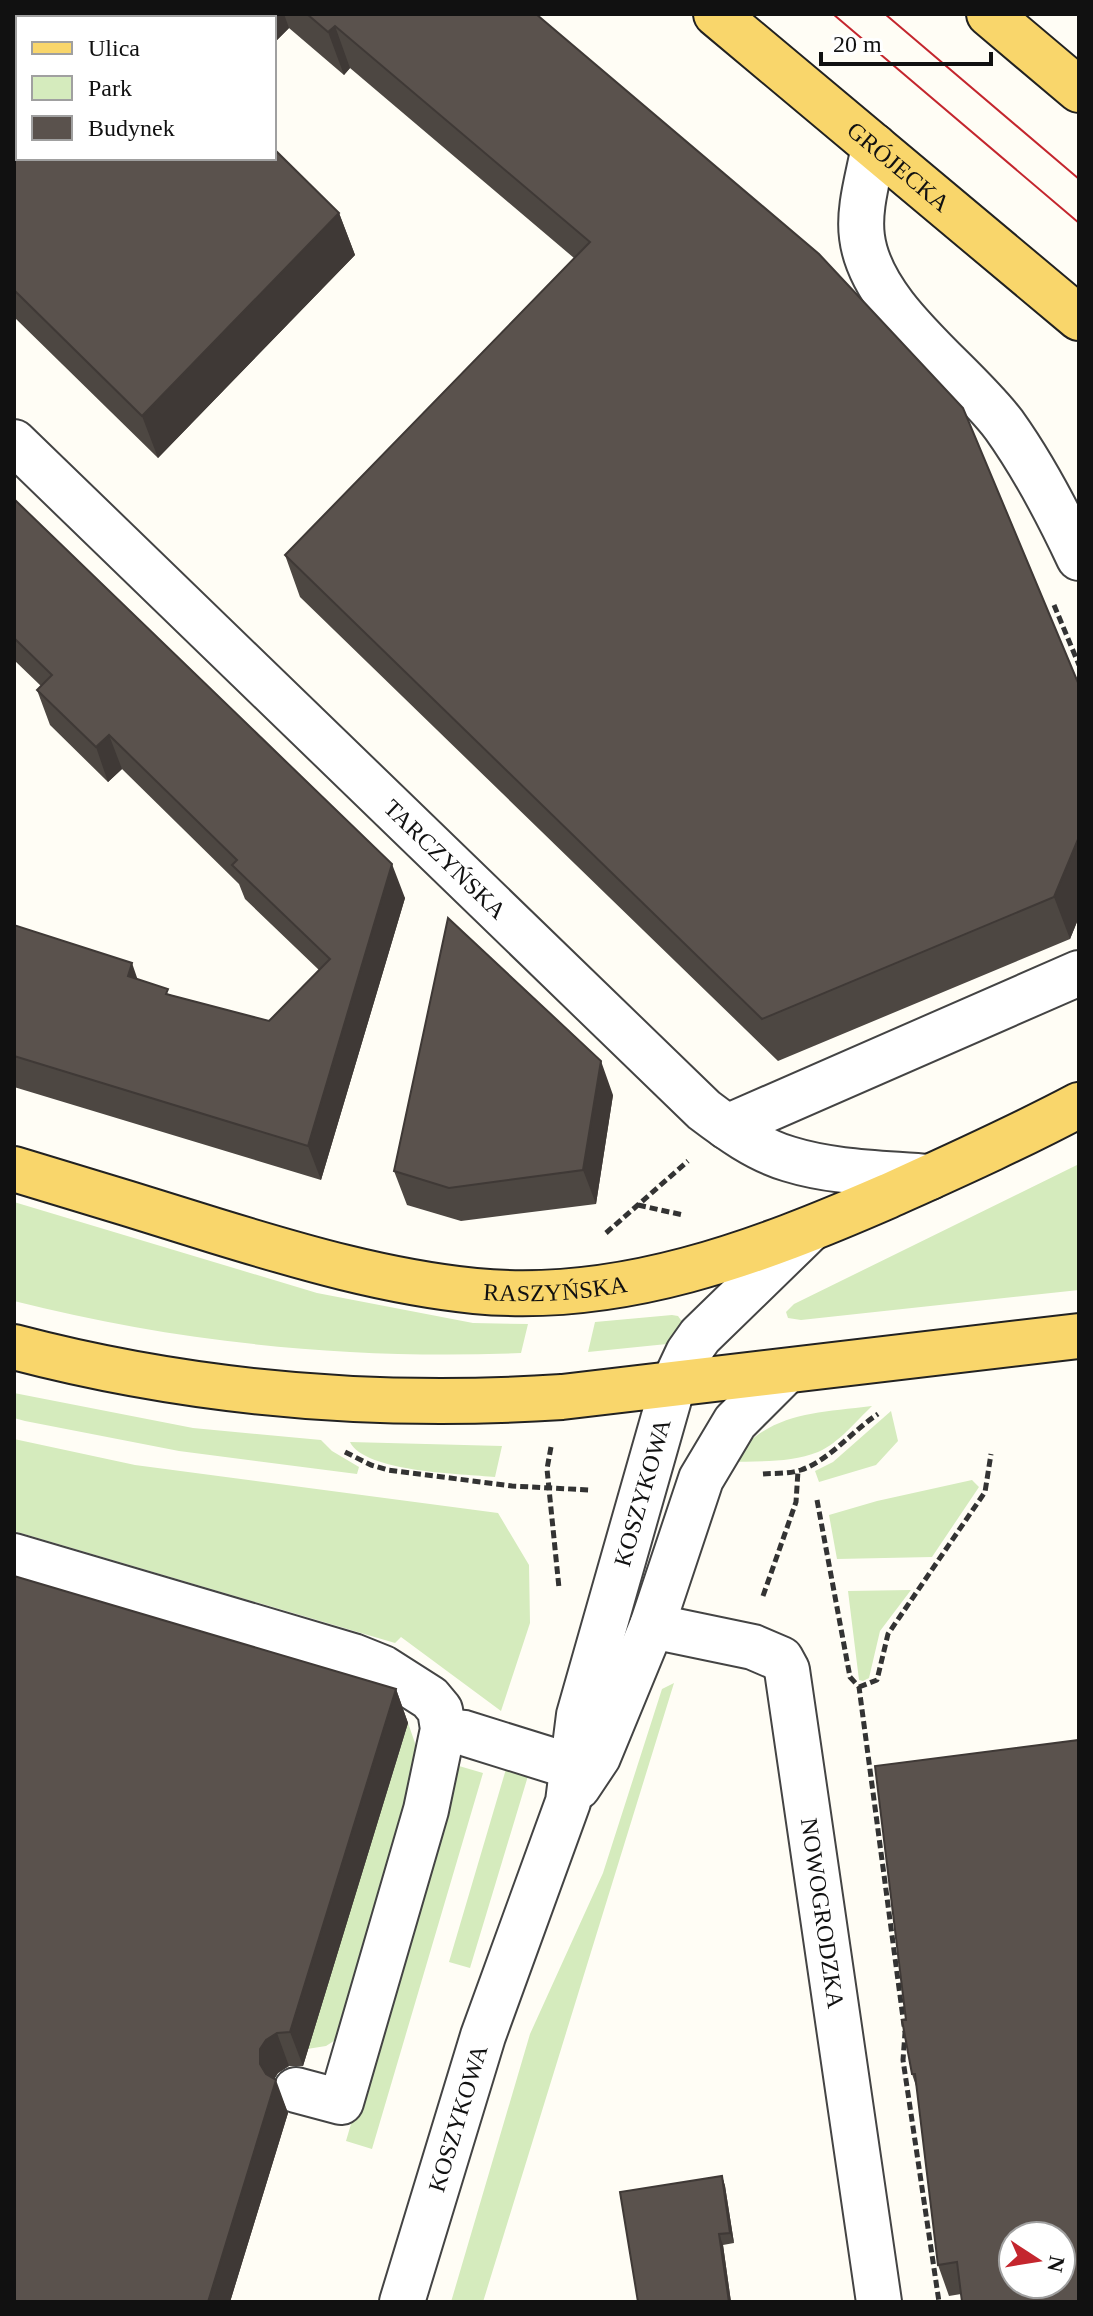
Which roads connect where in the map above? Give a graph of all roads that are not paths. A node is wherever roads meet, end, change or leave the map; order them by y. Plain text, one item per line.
1 (716, 14) edge
2 (989, 14) edge
3 (1079, 90) edge
4 (874, 146) junction
5 (1079, 318) edge
6 (14, 442) edge
7 (1079, 558) edge
8 (1079, 973) edge
9 (1079, 1105) edge
10 (727, 1127) junction
11 (14, 1169) edge
12 (930, 1177) junction
13 (809, 1230) junction
14 (1079, 1336) edge
15 (14, 1347) edge
16 (785, 1372) junction
17 (673, 1385) junction
18 (14, 1556) edge
19 (652, 1626) junction
20 (443, 1731) junction
21 (570, 1784) junction
22 (296, 2090) dead end
23 (402, 2302) edge
24 (879, 2302) edge

1 - 4 main road, GRÓJECKA
2 - 3 main road
4 - 5 main road, GRÓJECKA
4 - 7 street
6 - 10 street, TARCZYŃSKA
8 - 10 street
9 - 12 main road, RASZYŃSKA
10 - 12 street, TARCZYŃSKA
11 - 13 main road, RASZYŃSKA
12 - 13 main road, RASZYŃSKA
13 - 17 street, KOSZYKOWA
14 - 16 main road
15 - 17 main road
16 - 17 main road
16 - 19 street, KOSZYKOWA
17 - 21 street, KOSZYKOWA
18 - 20 street
19 - 21 street, KOSZYKOWA
19 - 24 street, NOWOGRODZKA
20 - 21 street
20 - 22 street
21 - 23 street, KOSZYKOWA

